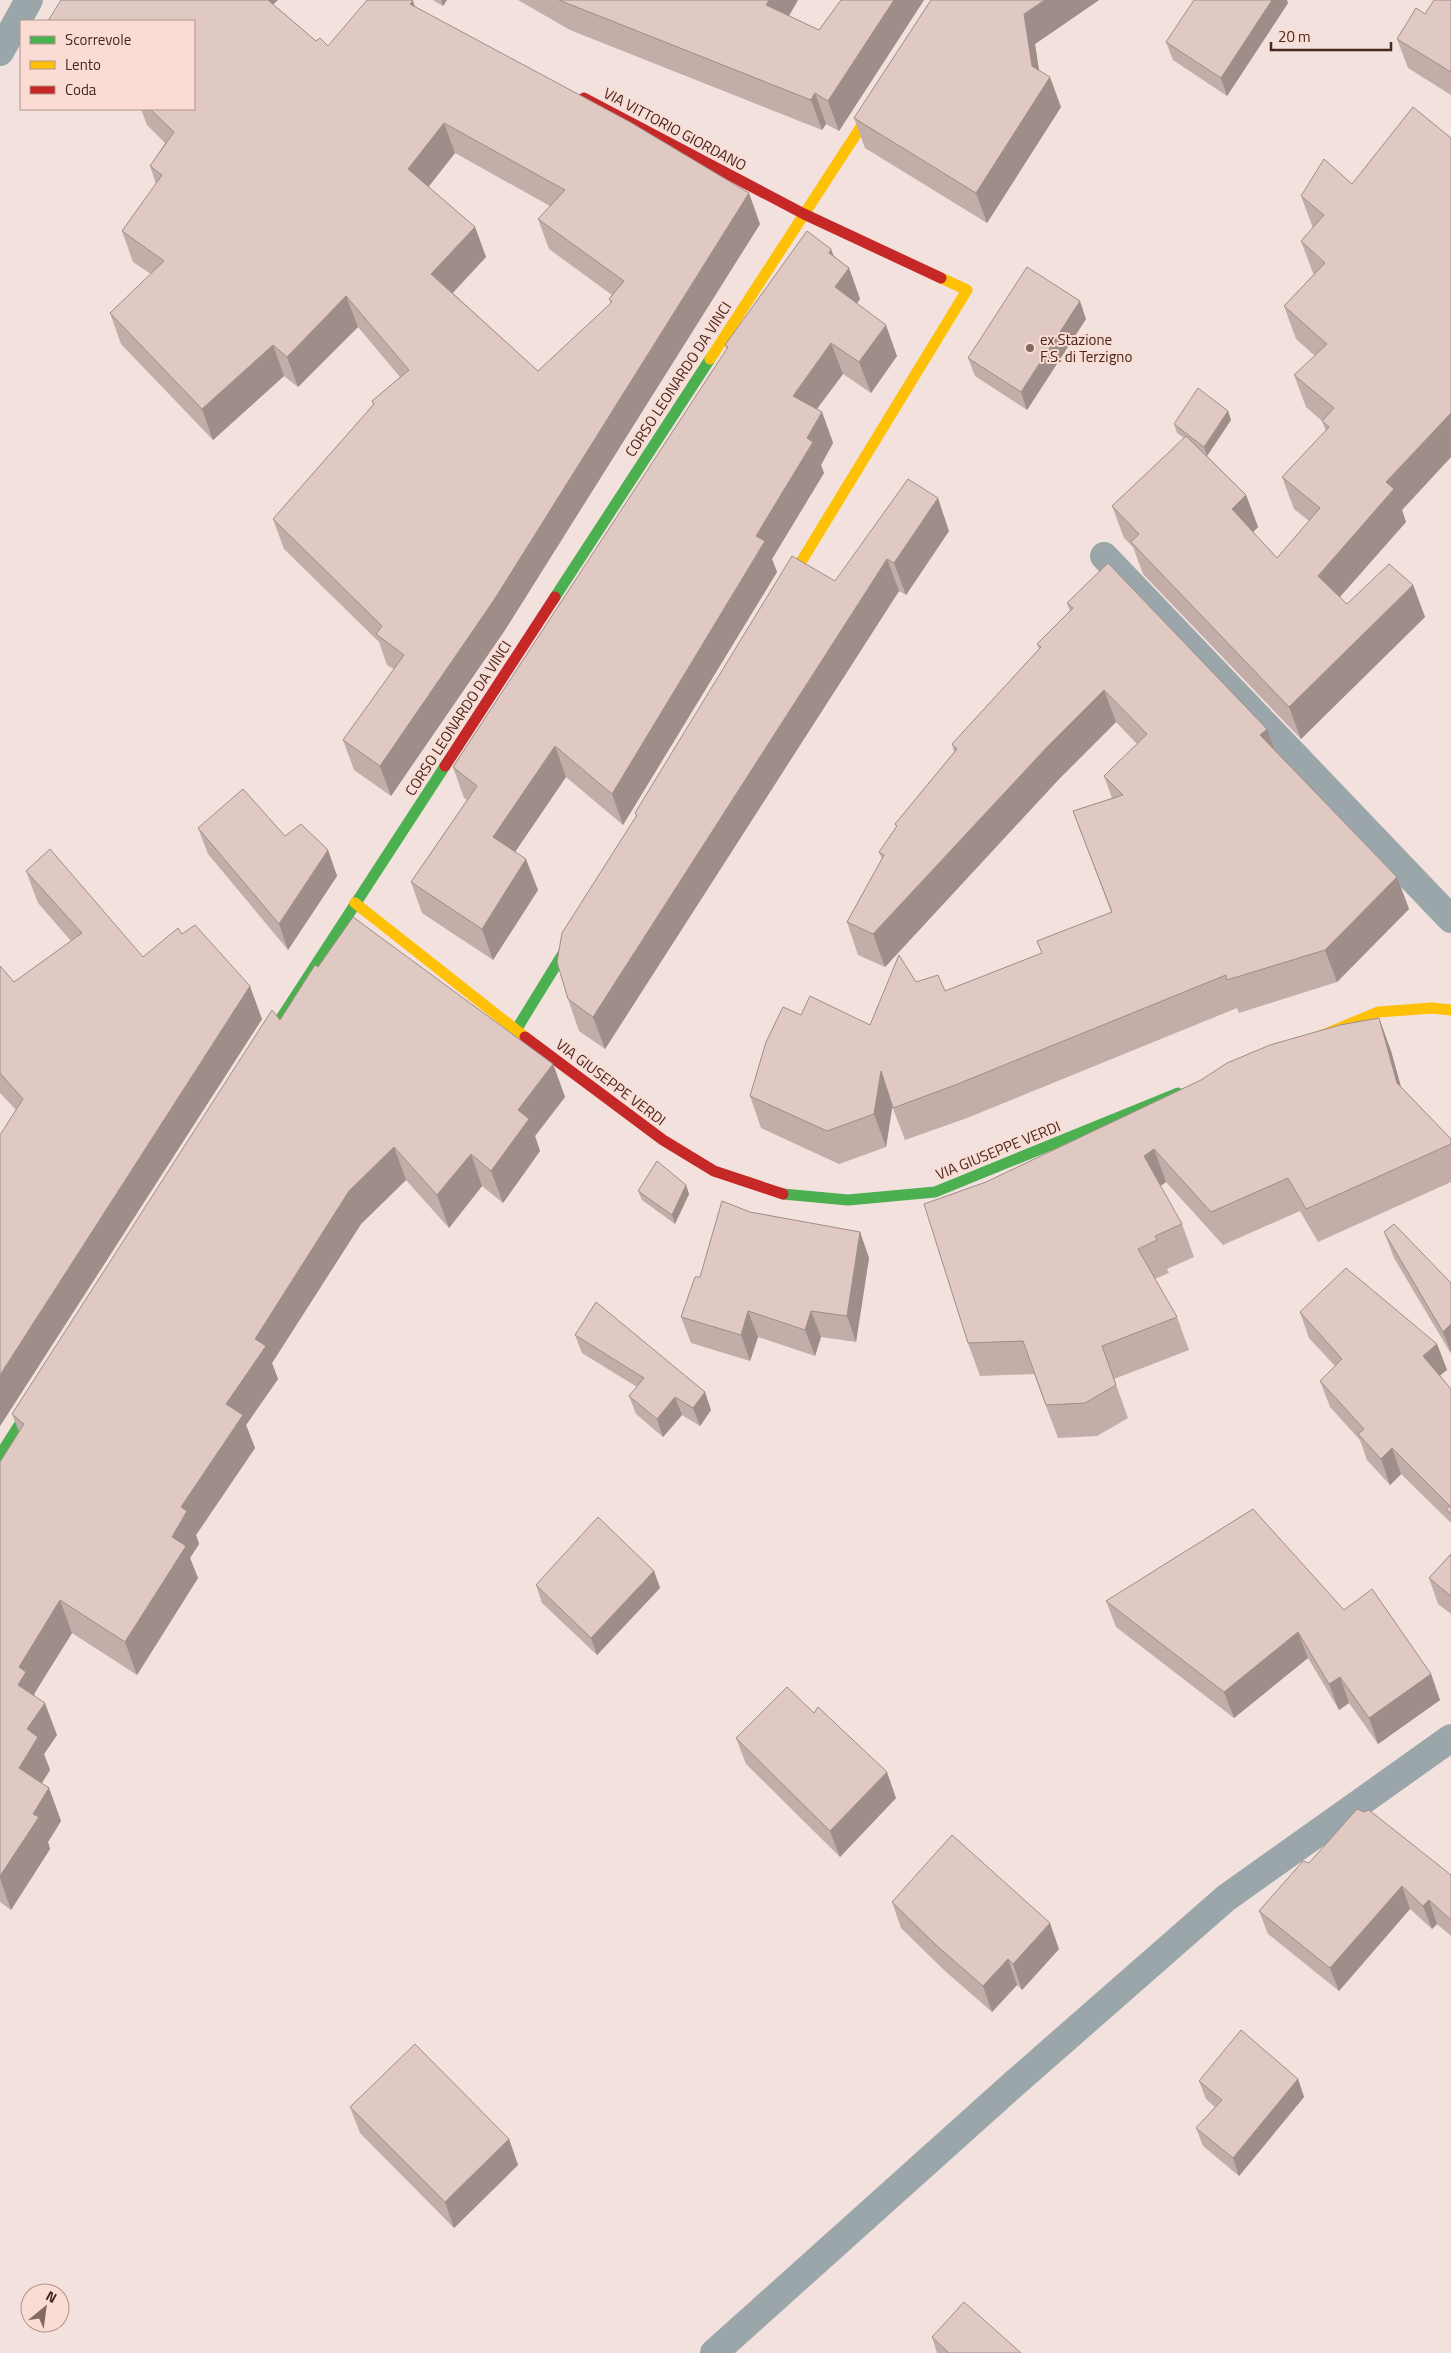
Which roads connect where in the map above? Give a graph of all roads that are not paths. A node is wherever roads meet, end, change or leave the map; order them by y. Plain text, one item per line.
1 (29, 0) edge
2 (0, 52) edge
3 (884, 90) edge
4 (575, 93) edge
5 (804, 214) junction
6 (1104, 556) dead end
7 (776, 605) edge
8 (355, 903) junction
9 (1451, 919) edge
10 (584, 920) edge
11 (1451, 1010) edge
12 (516, 1030) junction
13 (1304, 1042) edge
14 (253, 1062) edge
15 (1194, 1087) edge
16 (43, 1388) edge
17 (0, 1455) edge
18 (1451, 1738) edge
19 (714, 2353) edge

1 - 2 street
3 - 5 street, CORSO LEONARDO DA VINCI
4 - 5 street, VIA VITTORIO GIORDANO
5 - 7 street, VIA VITTORIO GIORDANO
5 - 8 street, CORSO LEONARDO DA VINCI
6 - 9 street
8 - 12 street, VIA GIUSEPPE VERDI
8 - 14 street, CORSO LEONARDO DA VINCI
10 - 12 street
11 - 13 street
12 - 15 street, VIA GIUSEPPE VERDI
16 - 17 street
18 - 19 street

